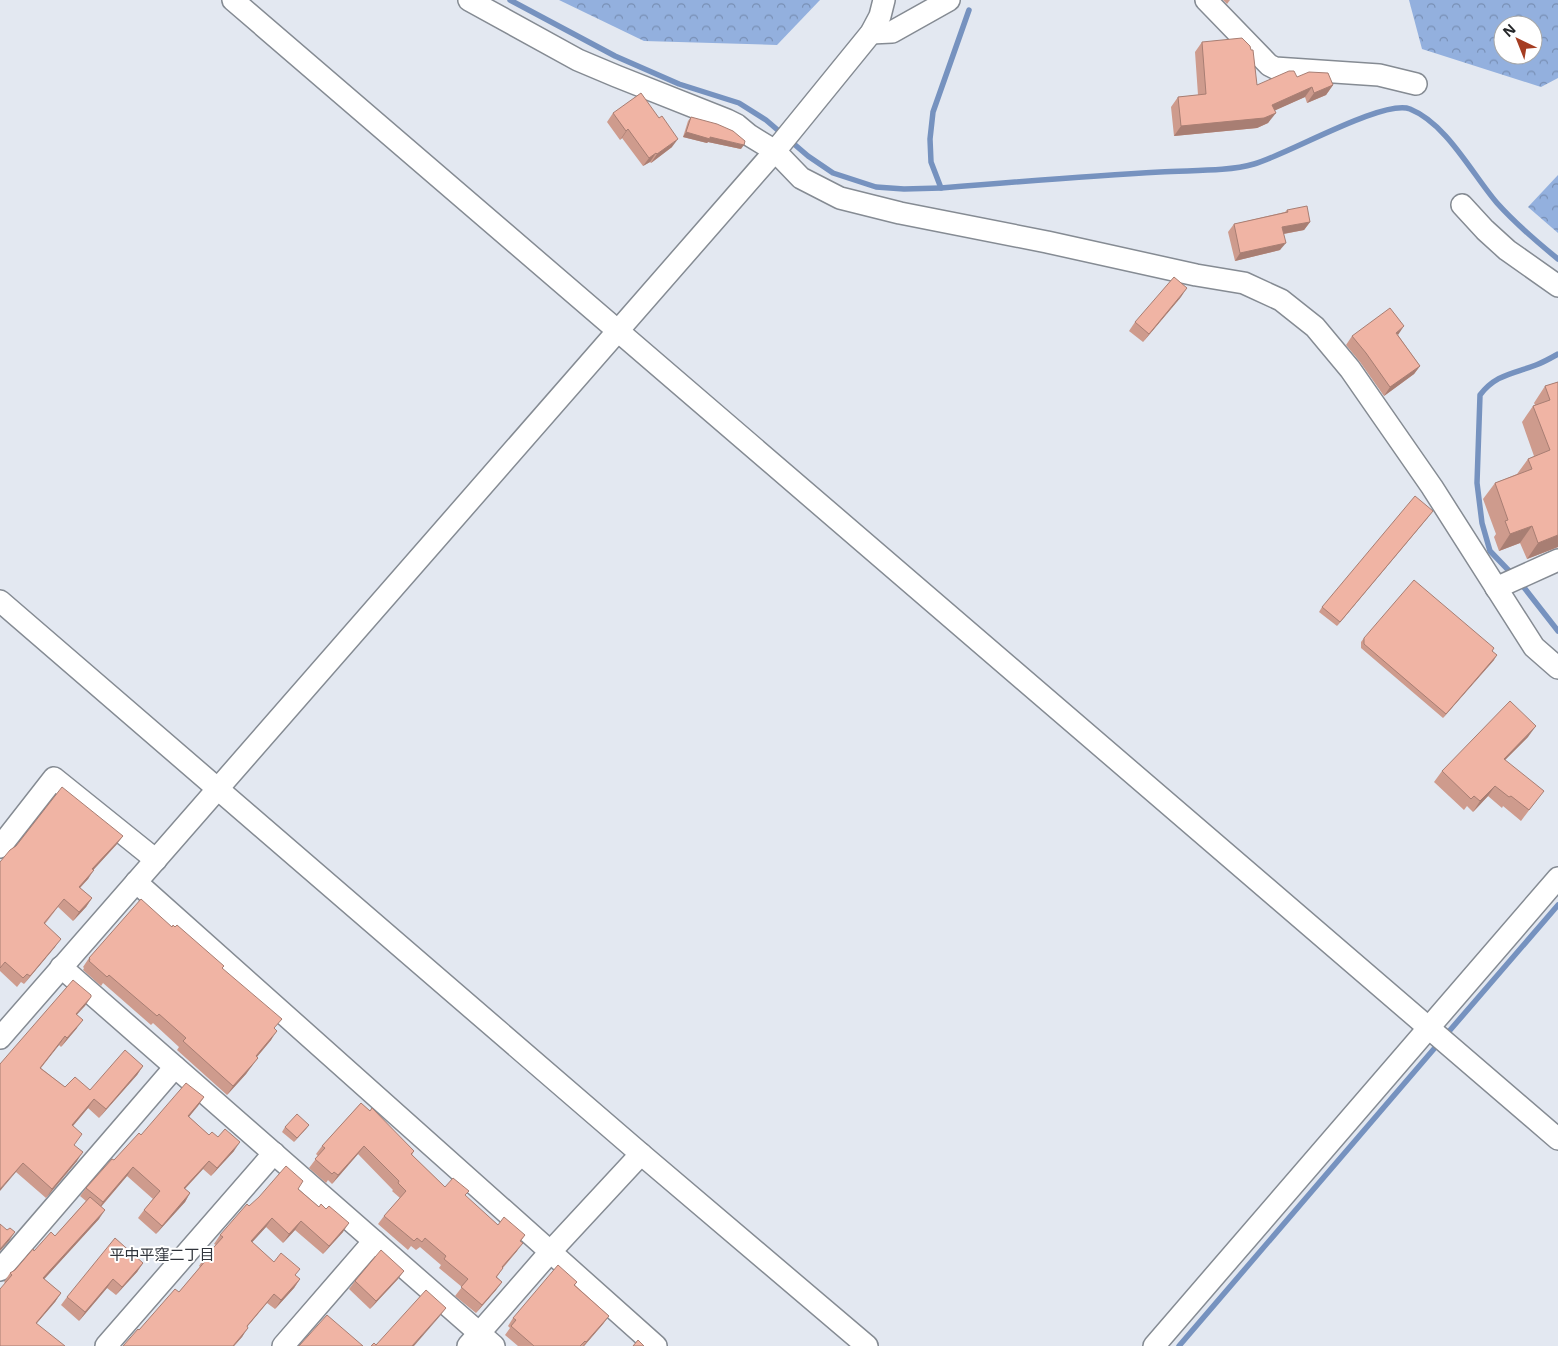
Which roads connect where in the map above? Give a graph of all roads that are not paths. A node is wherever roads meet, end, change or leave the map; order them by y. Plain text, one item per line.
1 (233, 0) edge
2 (469, 0) edge
3 (884, 0) edge
4 (950, 0) edge
5 (1206, 0) edge
6 (872, 33) junction
7 (1416, 84) dead end
8 (783, 142) junction
9 (1462, 205) dead end
10 (1558, 286) edge
11 (619, 330) junction
12 (1558, 560) edge
13 (1496, 588) junction
14 (0, 601) edge
15 (1558, 668) edge
16 (218, 789) junction
17 (0, 847) edge
18 (156, 860) junction
19 (1558, 878) edge
20 (136, 882) junction
21 (61, 967) junction
22 (1433, 1031) junction
23 (0, 1038) edge
24 (175, 1067) junction
25 (1558, 1140) edge
26 (274, 1153) junction
27 (641, 1154) junction
28 (374, 1241) junction
29 (551, 1252) junction
30 (0, 1270) edge
31 (480, 1342) edge
32 (106, 1346) edge
33 (283, 1346) edge
34 (656, 1346) edge
35 (867, 1346) edge
36 (1154, 1346) edge

1 - 11 street
2 - 8 street
3 - 6 street
4 - 6 street
5 - 7 street
6 - 8 street
8 - 11 street
8 - 13 street
9 - 10 street
11 - 16 street
11 - 22 street
12 - 13 street
13 - 15 street
14 - 16 street
16 - 18 street
16 - 27 street
17 - 18 street
18 - 20 street
19 - 22 street
20 - 21 street
20 - 29 street
21 - 23 street
21 - 24 street
22 - 25 street
22 - 36 street
24 - 26 street
24 - 30 street
26 - 28 street
26 - 32 street
27 - 29 street
27 - 35 street
28 - 31 street
28 - 33 street
29 - 31 street
29 - 34 street

